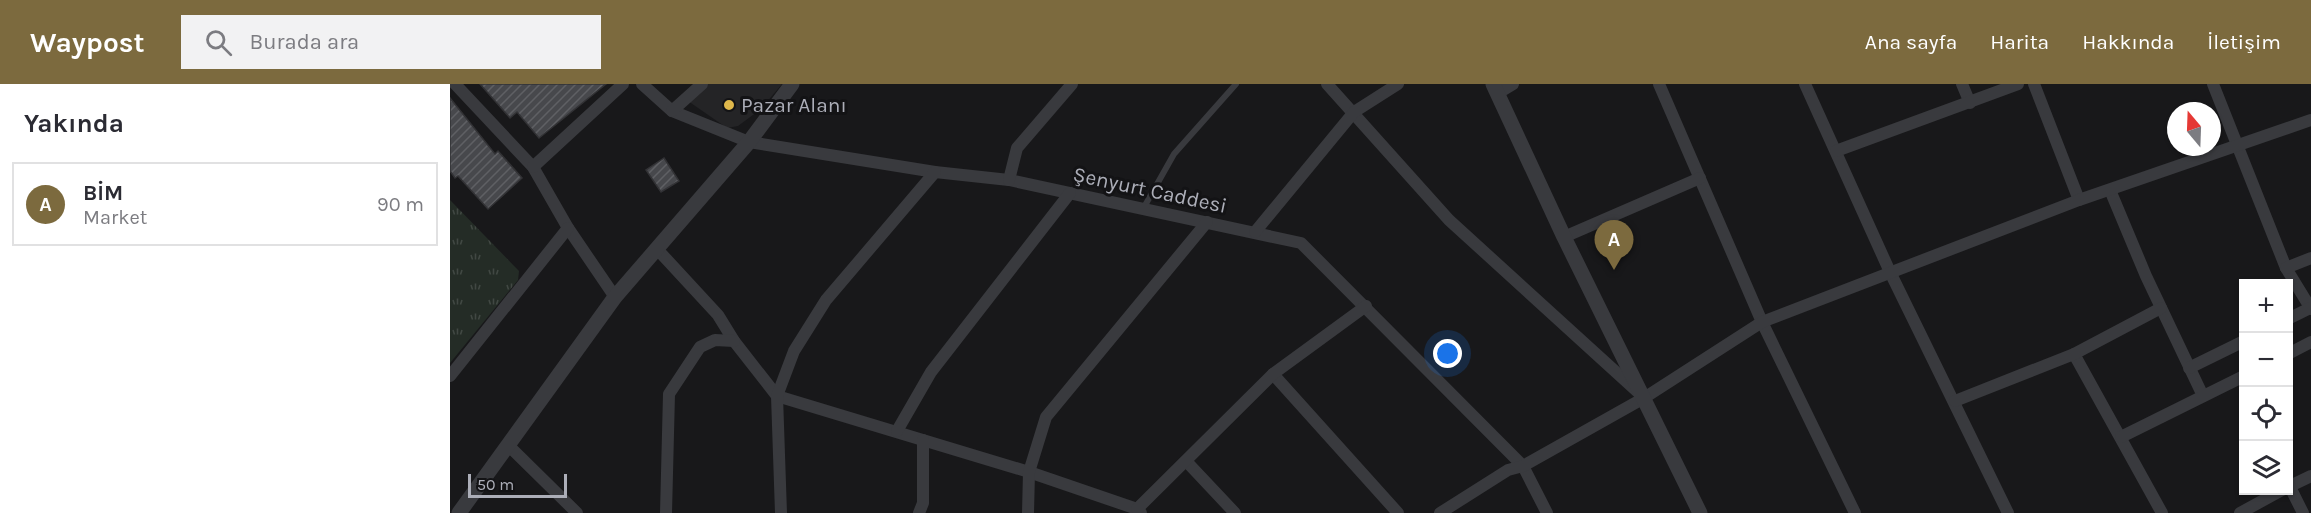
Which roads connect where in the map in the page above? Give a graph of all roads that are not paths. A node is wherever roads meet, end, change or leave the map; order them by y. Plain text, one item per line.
1 (455, 84) edge
2 (623, 84) edge
3 (642, 84) edge
4 (702, 84) edge
5 (792, 84) edge
6 (1072, 84) edge
7 (1236, 84) edge
8 (1327, 84) edge
9 (1398, 84) edge
10 (1513, 84) edge
11 (1659, 84) edge
12 (1805, 84) edge
13 (1962, 84) edge
14 (2018, 84) edge
15 (2034, 84) edge
16 (2213, 84) edge
17 (1495, 89) edge
18 (1970, 103) junction
19 (672, 111) junction
20 (1354, 112) junction
21 (2311, 120) edge
22 (749, 142) junction
23 (2240, 146) junction
24 (1836, 151) junction
25 (533, 167) junction
26 (935, 172) junction
27 (1700, 178) junction
28 (1009, 180) junction
29 (2110, 190) junction
30 (1070, 193) junction
31 (2079, 200) junction
32 (1143, 209) junction
33 (1207, 222) junction
34 (567, 228) junction
35 (1255, 232) junction
36 (1564, 237) junction
37 (657, 249) junction
38 (2311, 258) edge
39 (2286, 268) junction
40 (1890, 272) junction
41 (615, 297) junction
42 (1366, 306) junction
43 (2161, 308) junction
44 (2311, 308) edge
45 (2293, 317) edge
46 (1762, 322) junction
47 (734, 341) junction
48 (2311, 342) edge
49 (2239, 344) edge
50 (2293, 352) edge
51 (2074, 354) junction
52 (2190, 368) junction
53 (1272, 374) junction
54 (450, 376) edge
55 (2239, 378) edge
56 (777, 396) junction
57 (2203, 396) junction
58 (1644, 398) junction
59 (1954, 401) junction
60 (897, 431) junction
61 (2121, 437) junction
62 (923, 440) junction
63 (509, 446) junction
64 (1186, 461) junction
65 (1522, 466) junction
66 (1029, 472) junction
67 (2311, 476) edge
68 (2293, 485) edge
69 (2274, 495) edge
70 (2291, 495) edge
71 (1139, 511) edge
72 (459, 513) edge
73 (577, 513) edge
74 (666, 513) edge
75 (781, 513) edge
76 (919, 513) edge
77 (1028, 513) edge
78 (1235, 513) edge
79 (1398, 513) edge
80 (1440, 513) edge
81 (1547, 513) edge
82 (1700, 513) edge
83 (1855, 513) edge
84 (2008, 513) edge
85 (2162, 513) edge
86 (2240, 513) edge
87 (2303, 513) edge

1 - 25 street
2 - 25 street
3 - 19 street, Şenyurt Caddesi
4 - 19 street
5 - 22 street
6 - 28 street
7 - 32 lane
8 - 20 street
9 - 20 street
10 - 17 street
11 - 27 street
12 - 24 street
13 - 18 street
14 - 18 street
15 - 31 street
16 - 23 street
17 - 36 street
18 - 24 street
19 - 22 street, Şenyurt Caddesi
20 - 35 street
20 - 58 street
21 - 23 street
22 - 26 street, Şenyurt Caddesi
22 - 37 street
23 - 29 street
23 - 39 street
24 - 40 street
25 - 34 street
26 - 28 street, Şenyurt Caddesi
26 - 56 street
27 - 36 street
27 - 46 street
28 - 30 street, Şenyurt Caddesi
29 - 31 street
29 - 43 street
30 - 32 street, Şenyurt Caddesi
30 - 60 street
31 - 40 street
32 - 33 street, Şenyurt Caddesi
33 - 35 street, Şenyurt Caddesi
33 - 66 street
34 - 41 street
34 - 54 street
35 - 42 street, Şenyurt Caddesi
36 - 58 street
37 - 41 street
37 - 47 street
38 - 39 street
39 - 44 street
40 - 46 street
40 - 59 street
41 - 63 street
42 - 53 street
42 - 65 street, Şenyurt Caddesi
43 - 51 street
43 - 52 street
44 - 45 street
46 - 58 street
46 - 83 street
47 - 56 street
47 - 74 street
48 - 50 street
49 - 52 street
51 - 59 street
51 - 61 street
52 - 57 street
53 - 64 street
53 - 79 street
55 - 57 street
56 - 60 street
56 - 75 street
57 - 61 street
58 - 65 street
58 - 82 street
59 - 84 street
60 - 62 street
61 - 85 street
62 - 66 street
62 - 76 street
63 - 72 street
63 - 73 street
64 - 71 street
64 - 78 street
65 - 80 street
65 - 81 street, Şenyurt Caddesi
66 - 71 street
66 - 77 street
67 - 68 street
69 - 86 street
70 - 87 street

